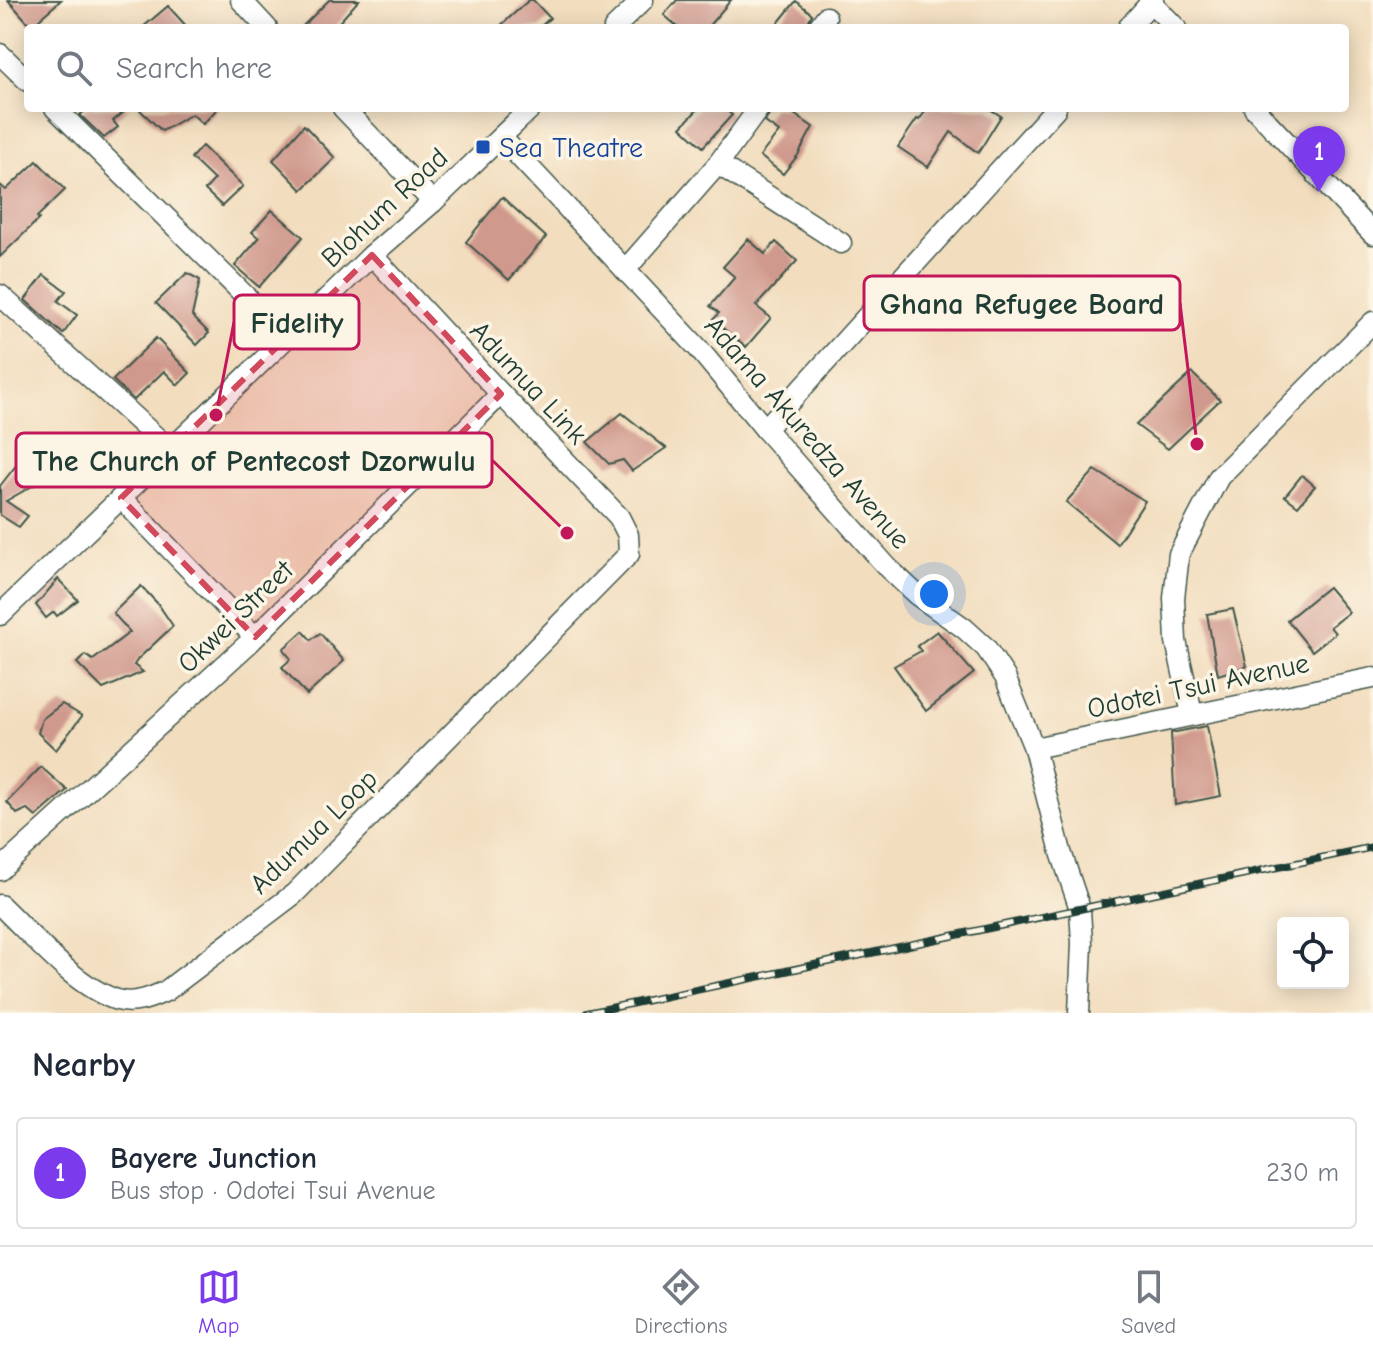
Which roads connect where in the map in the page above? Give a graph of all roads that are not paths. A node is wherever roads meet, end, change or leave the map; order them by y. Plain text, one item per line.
1 (241, 0) edge
2 (643, 0) edge
3 (1151, 1) edge
4 (263, 24) edge
5 (618, 24) edge
6 (1131, 24) edge
7 (1172, 24) edge
8 (0, 54) edge
9 (24, 77) edge
10 (59, 112) edge
11 (347, 112) edge
12 (527, 112) edge
13 (756, 112) edge
14 (1052, 112) edge
15 (1258, 112) edge
16 (501, 137) junction
17 (718, 164) junction
18 (433, 202) junction
19 (1373, 234) edge
20 (841, 243) dead end
21 (372, 255) junction
22 (625, 270) junction
23 (0, 295) edge
24 (9, 317) edge
25 (1373, 322) edge
26 (287, 337) junction
27 (501, 394) junction
28 (765, 429) junction
29 (170, 450) junction
30 (121, 498) junction
31 (629, 554) joint
32 (0, 615) edge
33 (255, 637) junction
34 (1373, 678) edge
35 (1192, 714) junction
36 (1034, 748) junction
37 (0, 870) edge
38 (0, 905) edge
39 (1079, 1013) edge

1 - 4 street
2 - 5 street
3 - 6 street
3 - 7 street
8 - 9 street
10 - 26 street
11 - 18 street
12 - 16 street, Blohum Road
13 - 17 street
14 - 28 street
15 - 19 street
16 - 18 street, Blohum Road
16 - 22 street, Adama Akuredza Avenue
17 - 20 street
17 - 22 street
18 - 21 street, Blohum Road
21 - 26 street, Blohum Road
21 - 27 street, Adumua Link
22 - 28 street, Adama Akuredza Avenue
23 - 24 street
24 - 29 street
25 - 35 street
26 - 29 street, Blohum Road
27 - 31 street, Adumua Link
27 - 33 street, Okwei Street
28 - 36 street, Adama Akuredza Avenue
29 - 30 street, Blohum Road
30 - 32 street, Blohum Road
30 - 33 street
31 - 38 street, Adumua Loop
33 - 37 street, Okwei Street
34 - 35 street, Odotei Tsui Avenue
35 - 36 street, Odotei Tsui Avenue
36 - 39 street, Adama Akuredza Avenue

